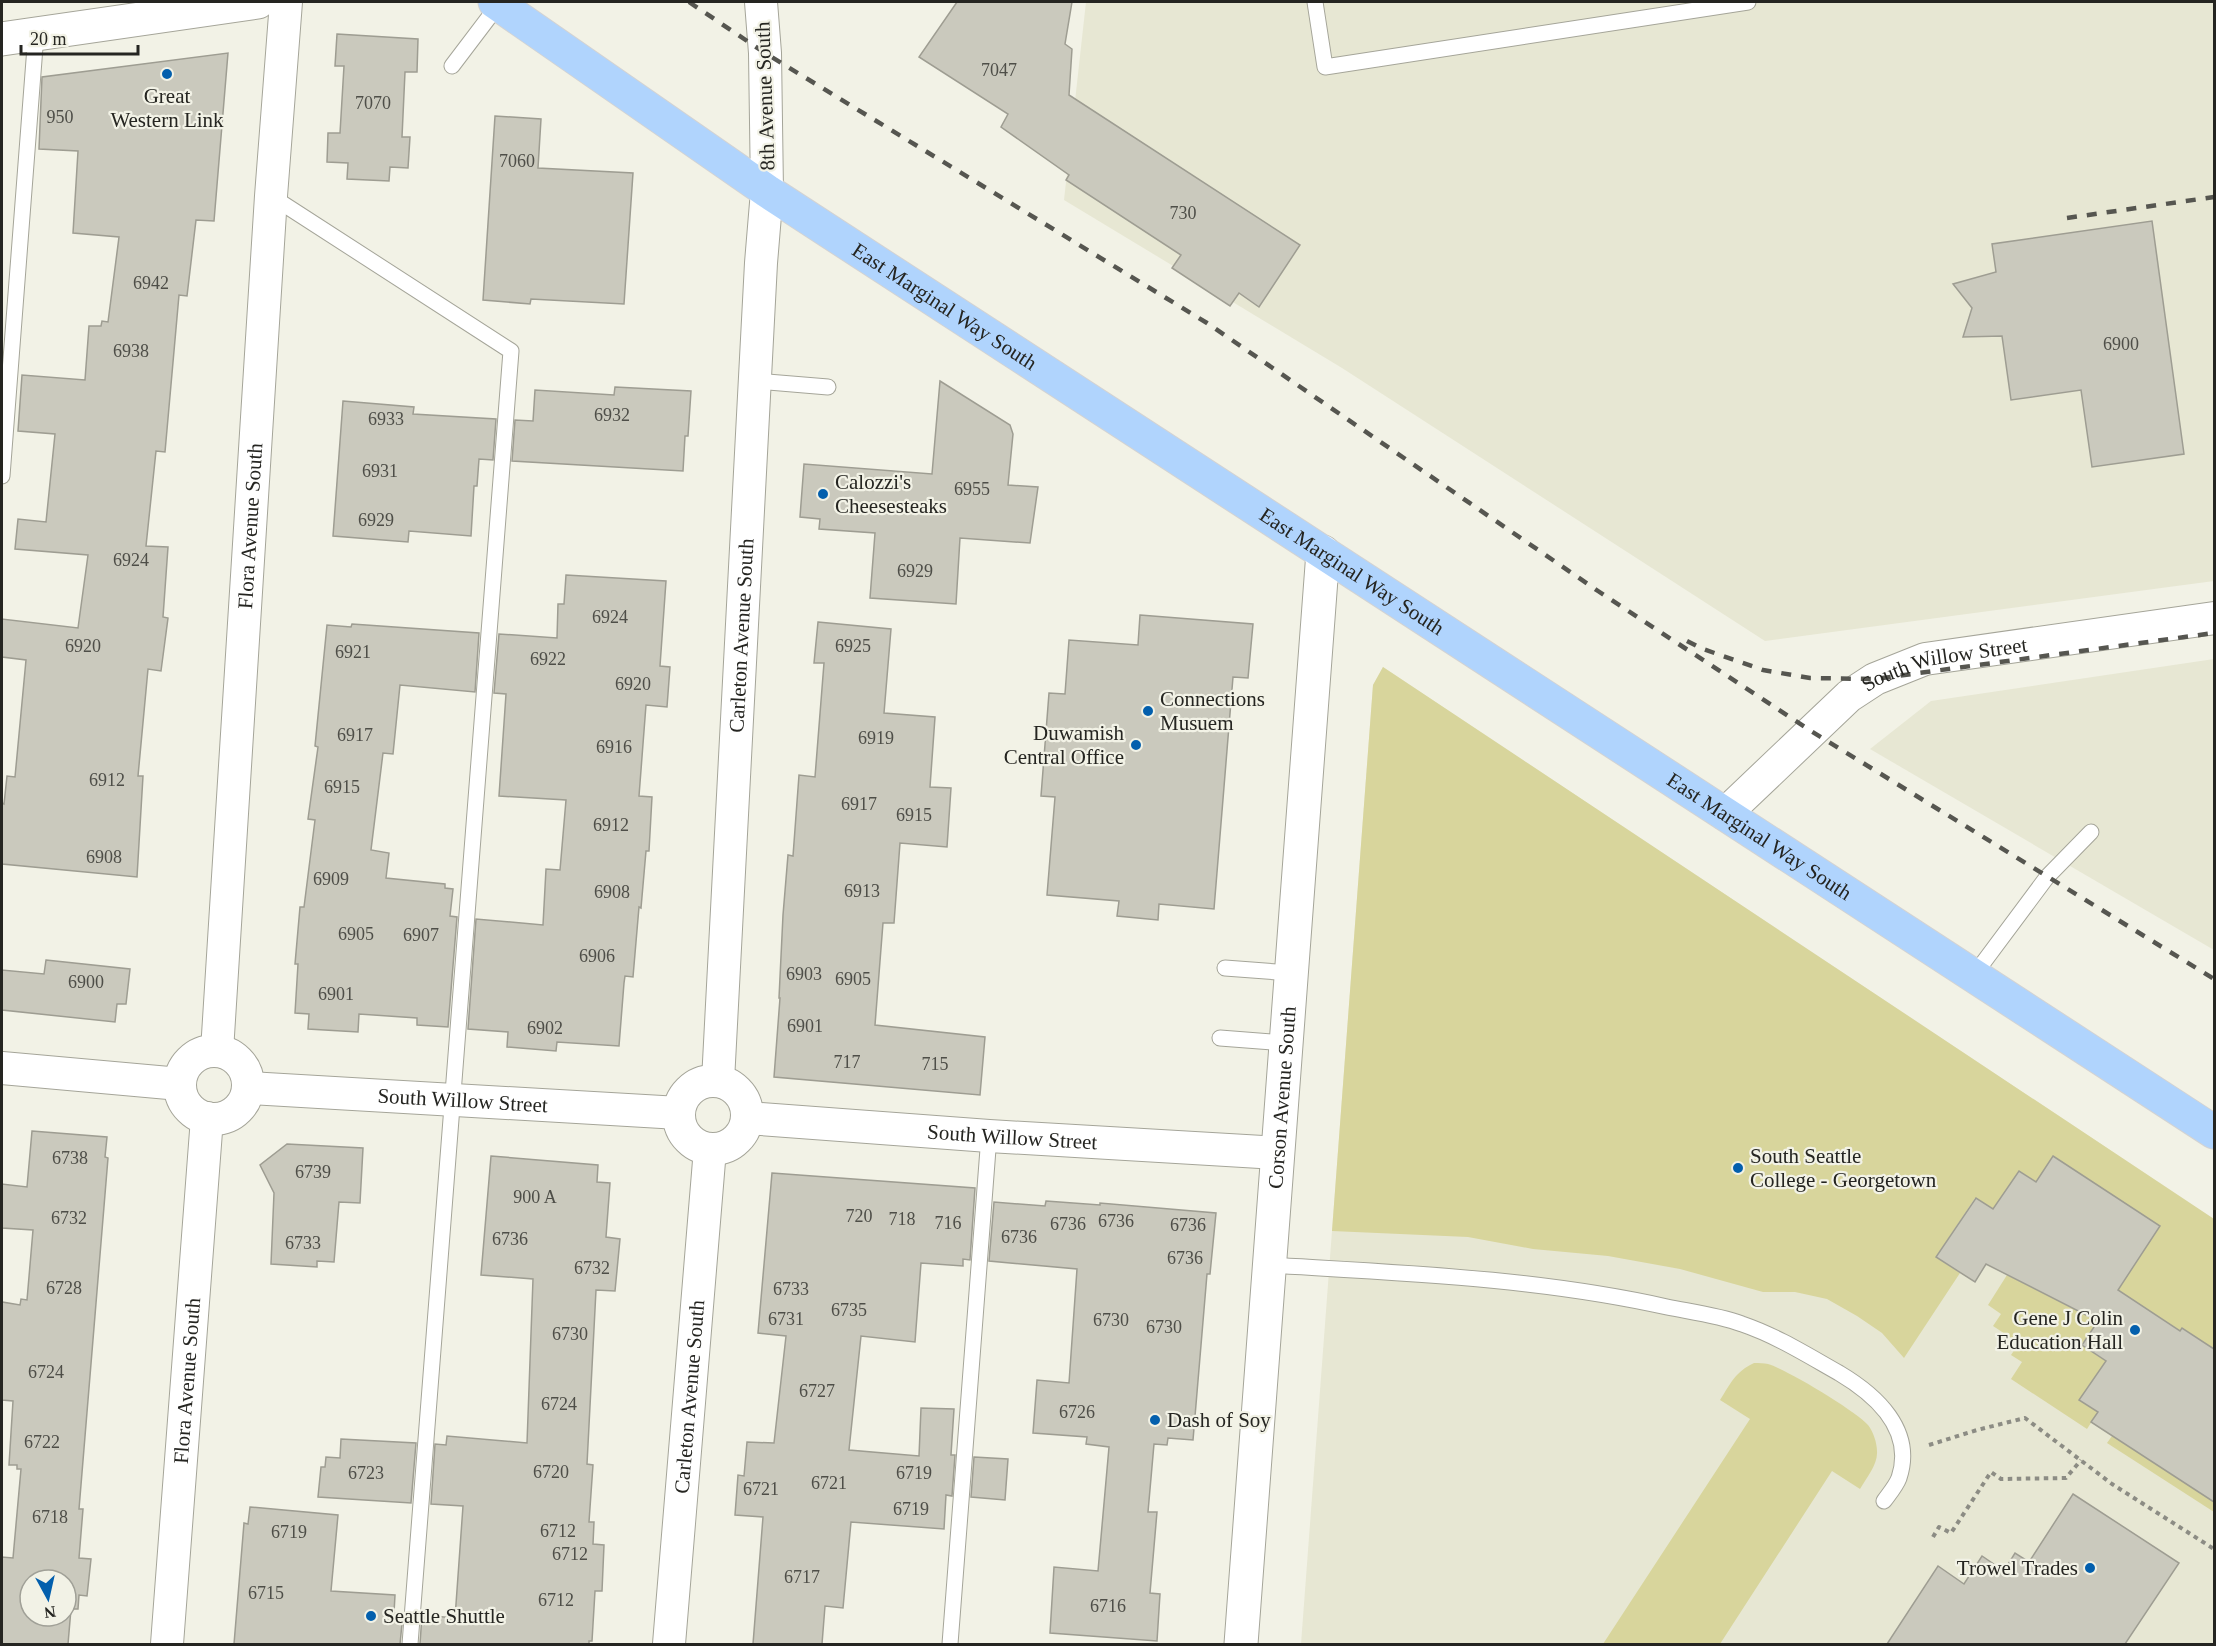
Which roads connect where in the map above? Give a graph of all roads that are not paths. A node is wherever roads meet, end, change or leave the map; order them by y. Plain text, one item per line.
1 (258, 2) edge
2 (286, 2) edge
3 (761, 2) edge
4 (1315, 2) edge
5 (1748, 2) edge
6 (497, 3) edge
7 (36, 34) junction
8 (2, 39) edge
9 (452, 66) dead end
10 (767, 191) junction
11 (271, 196) junction
12 (755, 381) junction
13 (828, 387) dead end
14 (2, 476) edge
15 (1323, 552) junction
16 (2214, 618) edge
17 (1725, 814) junction
18 (2091, 832) dead end
19 (1225, 968) dead end
20 (1291, 973) junction
21 (1974, 975) junction
22 (1220, 1038) dead end
23 (1286, 1043) junction
24 (217, 1051) junction
25 (2, 1068) edge
26 (718, 1081) junction
27 (180, 1084) junction
28 (249, 1088) junction
29 (452, 1100) junction
30 (679, 1113) junction
31 (207, 1118) junction
32 (747, 1118) junction
33 (2214, 1132) edge
34 (989, 1136) junction
35 (710, 1149) junction
36 (1278, 1154) junction
37 (1270, 1265) junction
38 (1884, 1501) dead end
39 (167, 1644) edge
40 (410, 1644) edge
41 (669, 1644) edge
42 (950, 1644) edge
43 (1241, 1644) edge

1 - 7 street
2 - 11 street, Flora Avenue South
3 - 10 street, 8th Avenue South
4 - 5 lane
6 - 9 lane
6 - 10 main road, East Marginal Way South
7 - 8 street
7 - 14 lane
10 - 12 street, Carleton Avenue South
10 - 15 main road, East Marginal Way South
11 - 24 street, Flora Avenue South
11 - 29 lane
12 - 13 lane
12 - 26 street, Carleton Avenue South
15 - 17 main road, East Marginal Way South
15 - 20 street, Corson Avenue South
16 - 17 street, South Willow Street
17 - 21 main road, East Marginal Way South
18 - 21 lane
19 - 20 lane
20 - 23 street, Corson Avenue South
21 - 33 main road, East Marginal Way South
22 - 23 lane
23 - 36 street, Corson Avenue South
24 - 27 street
24 - 28 street
25 - 27 street
26 - 30 street
26 - 32 street
27 - 31 street
28 - 29 street, South Willow Street
28 - 31 street
29 - 30 street, South Willow Street
29 - 40 lane
30 - 35 street
31 - 39 street, Flora Avenue South
32 - 34 street, South Willow Street
32 - 35 street
34 - 36 street, South Willow Street
34 - 42 lane
35 - 41 street, Carleton Avenue South
36 - 37 street, Corson Avenue South
37 - 38 lane
37 - 43 street, Corson Avenue South

